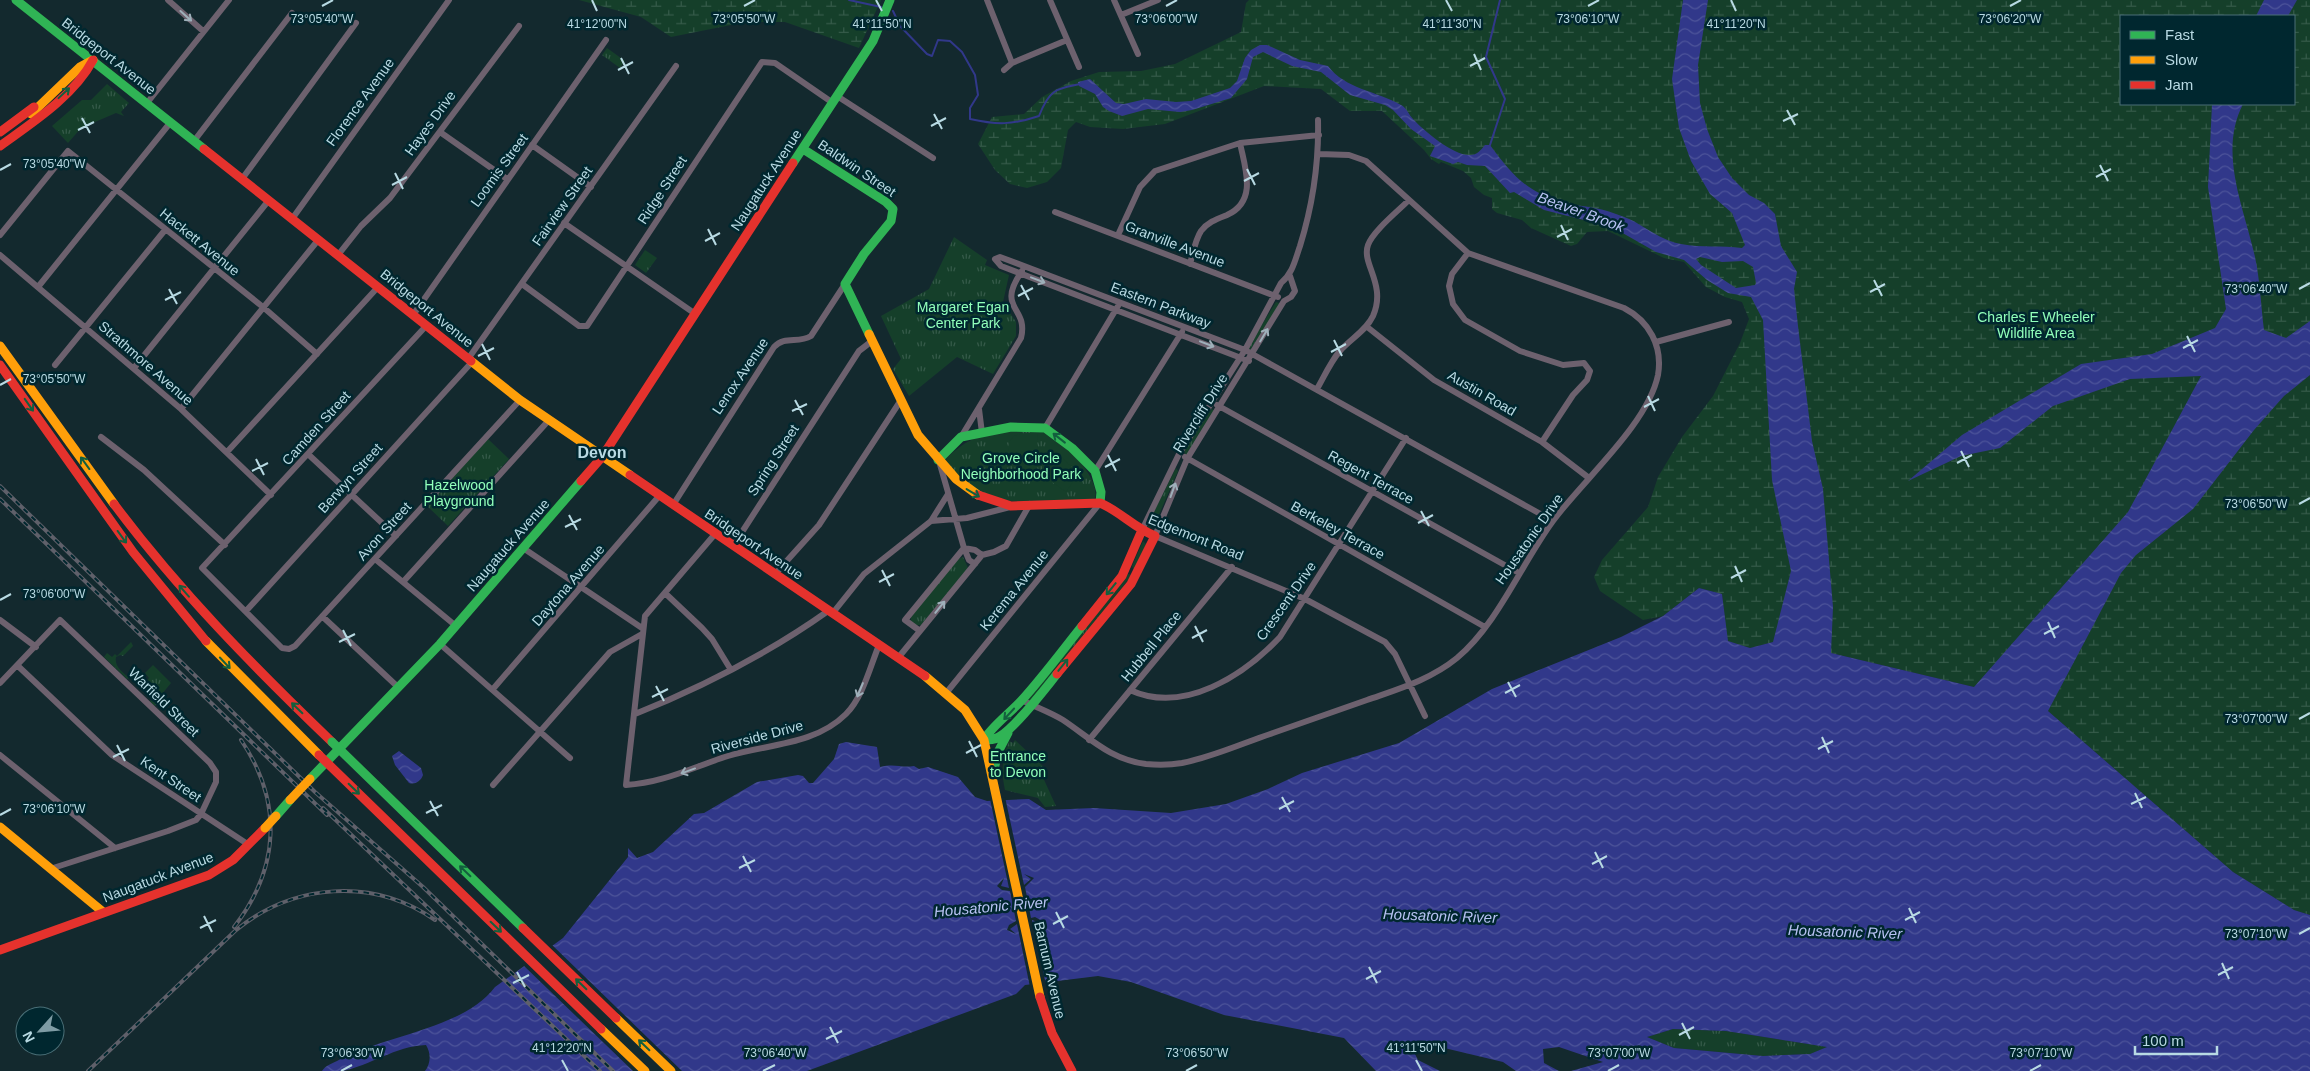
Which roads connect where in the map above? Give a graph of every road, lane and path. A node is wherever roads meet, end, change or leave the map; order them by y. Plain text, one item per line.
1 (16, 0) edge
2 (168, 0) edge
3 (228, 0) edge
4 (448, 0) edge
5 (890, 0) edge
6 (987, 0) edge
7 (1050, 0) edge
8 (1114, 0) edge
9 (1158, 0) edge
10 (292, 13) dead end
11 (1121, 15) junction
12 (356, 23) dead end
13 (519, 26) dead end
14 (203, 31) junction
15 (606, 40) dead end
16 (1067, 40) junction
17 (1138, 54) dead end
18 (93, 60) junction
19 (1012, 63) junction
20 (676, 66) dead end
21 (1079, 67) dead end
22 (1004, 70) dead end
23 (51, 93) junction
24 (835, 99) junction
25 (147, 104) junction
26 (1318, 120) dead end
27 (32, 123) junction
28 (170, 123) junction
29 (0, 132) edge
30 (440, 132) junction
31 (1319, 135) junction
32 (0, 139) edge
33 (194, 141) junction
34 (1240, 143) junction
35 (0, 146) edge
36 (532, 146) junction
37 (803, 149) junction
38 (0, 152) edge
39 (1319, 154) junction
40 (933, 158) dead end
41 (242, 179) junction
42 (507, 179) junction
43 (591, 187) junction
44 (116, 190) junction
45 (269, 200) junction
46 (1410, 200) junction
47 (894, 211) joint
48 (1055, 212) dead end
49 (292, 219) junction
50 (564, 223) junction
51 (165, 230) junction
52 (0, 235) edge
53 (1118, 236) junction
54 (319, 240) junction
55 (1468, 253) junction
56 (0, 255) edge
57 (338, 255) junction
58 (1190, 264) junction
59 (1026, 266) junction
60 (627, 267) junction
61 (214, 269) junction
62 (1020, 273) junction
63 (1290, 276) junction
64 (522, 284) junction
65 (845, 284) junction
66 (38, 287) junction
67 (378, 287) junction
68 (1276, 296) junction
69 (1284, 301) junction
70 (1118, 306) junction
71 (263, 308) junction
72 (694, 313) junction
73 (413, 315) junction
74 (1729, 322) dead end
75 (426, 326) junction
76 (1366, 326) junction
77 (1185, 327) junction
78 (86, 328) junction
79 (1181, 334) junction
80 (872, 341) junction
81 (1656, 342) junction
82 (0, 346) edge
83 (1245, 350) junction
84 (316, 354) junction
85 (1253, 354) junction
86 (1240, 357) junction
87 (470, 360) junction
88 (1249, 361) junction
89 (0, 365) edge
90 (55, 365) dead end
91 (134, 368) junction
92 (1317, 389) junction
93 (520, 400) junction
94 (901, 400) junction
95 (1212, 402) junction
96 (1220, 407) junction
97 (979, 408) junction
98 (181, 409) junction
99 (549, 420) junction
100 (1045, 428) junction
101 (982, 432) junction
102 (101, 437) dead end
103 (961, 437) junction
104 (1406, 438) junction
105 (1542, 442) junction
106 (227, 452) junction
107 (1179, 454) junction
108 (308, 455) junction
109 (602, 457) junction
110 (1187, 459) junction
111 (938, 460) junction
112 (1094, 471) junction
113 (1589, 478) junction
114 (1372, 492) junction
115 (948, 494) junction
116 (271, 495) junction
117 (352, 495) junction
118 (660, 496) junction
119 (1100, 503) junction
120 (1030, 504) junction
121 (673, 505) junction
122 (1012, 506) junction
123 (956, 520) junction
124 (930, 521) junction
125 (1553, 521) junction
126 (1142, 530) junction
127 (715, 534) junction
128 (396, 536) junction
129 (1155, 536) junction
130 (225, 544) junction
131 (733, 546) junction
132 (1339, 546) junction
133 (523, 548) junction
134 (964, 548) junction
135 (982, 555) junction
136 (375, 559) junction
137 (975, 564) junction
138 (1232, 567) junction
139 (1126, 568) junction
140 (1519, 573) junction
141 (775, 574) junction
142 (1136, 574) junction
143 (402, 582) junction
144 (582, 588) junction
145 (665, 593) junction
146 (1305, 599) junction
147 (246, 611) junction
148 (830, 612) junction
149 (323, 617) junction
150 (0, 620) edge
151 (456, 626) junction
152 (1485, 626) junction
153 (642, 631) junction
154 (920, 631) junction
155 (440, 644) junction
156 (879, 645) junction
157 (36, 647) junction
158 (898, 658) junction
159 (18, 666) junction
160 (731, 670) junction
161 (0, 683) edge
162 (1410, 685) junction
163 (399, 688) junction
164 (493, 689) junction
165 (1130, 690) junction
166 (947, 692) junction
167 (1022, 700) junction
168 (1032, 705) junction
169 (635, 714) junction
170 (1425, 716) dead end
171 (1009, 730) junction
172 (541, 732) junction
173 (984, 740) junction
174 (1089, 740) junction
175 (0, 755) edge
176 (570, 758) dead end
177 (993, 779) junction
178 (493, 785) dead end
179 (201, 814) junction
180 (0, 827) edge
181 (249, 845) junction
182 (115, 848) junction
183 (50, 868) junction
184 (103, 912) junction
185 (0, 950) edge
186 (644, 1071) edge
187 (671, 1071) edge
188 (1072, 1071) edge

1 - 18 main road, Bridgeport Avenue
2 -> 14 street
3 - 14 street
4 - 49 street, Florence Avenue
5 - 24 main road, Naugatuck Avenue
6 - 19 street
7 - 16 street
8 - 11 street
9 - 11 street
10 - 33 street
11 - 17 street
12 - 41 street
13 - 30 street, Hayes Drive
14 - 25 street
15 - 36 street, Loomis Street
16 - 19 street
16 - 21 street
18 - 23 main road
18 - 25 main road, Bridgeport Avenue
27 -> 18 main road
19 - 22 street
20 - 43 street, Fairview Street
23 - 29 main road
23 - 32 main road
24 - 37 main road, Naugatuck Avenue
24 - 40 street
24 - 60 street, Ridge Street
25 - 28 main road, Bridgeport Avenue
26 - 31 street, Rivercliff Drive
27 - 35 main road
27 - 38 main road
28 - 33 main road, Bridgeport Avenue
28 - 44 street
30 - 42 street
30 - 57 street, Hayes Drive
31 - 34 street
31 - 39 street, Rivercliff Drive
33 - 41 main road, Bridgeport Avenue
34 - 53 street
34 - 58 street
36 - 42 street, Loomis Street
36 - 43 street
37 - 47 main road, Baldwin Street
37 - 72 main road, Naugatuck Avenue
39 - 46 street, Housatonic Drive
39 - 63 street, Rivercliff Drive
41 - 45 main road, Bridgeport Avenue
42 - 73 street, Loomis Street
43 - 50 street, Fairview Street
44 - 51 street, Hackett Avenue
44 - 52 street, Hackett Avenue
44 - 66 street
45 - 49 main road, Bridgeport Avenue
45 - 61 street
46 - 55 street, Housatonic Drive
46 - 76 street
47 - 65 main road, Lenox Avenue
48 - 53 street, Granville Avenue
49 - 54 main road, Bridgeport Avenue
50 - 60 street
50 - 64 street, Fairview Street
51 - 61 street, Hackett Avenue
51 - 78 street
53 - 58 street, Granville Avenue
54 - 57 main road, Bridgeport Avenue
54 - 71 street
55 - 81 street, Housatonic Drive
55 - 105 street
56 - 66 street, Strathmore Avenue
57 - 67 main road, Bridgeport Avenue
58 - 68 street, Granville Avenue
59 - 62 street
59 - 62 street, Eastern Parkway
59 - 70 street, Eastern Parkway
60 - 64 street, Ridge Street
60 - 72 street
61 - 71 street, Hackett Avenue
61 - 91 street
62 -> 70 street, Eastern Parkway
62 - 97 street
63 - 68 street, Rivercliff Drive
63 - 69 street, Rivercliff Drive
64 - 87 street, Fairview Street
65 - 80 main road, Edgemont Road
65 - 121 street, Lenox Avenue
66 - 78 street, Strathmore Avenue
67 - 73 main road, Bridgeport Avenue
67 - 84 street
68 - 69 street, Granville Avenue
68 - 83 street, Rivercliff Drive
85 -> 69 street, Rivercliff Drive
70 - 77 street, Eastern Parkway
70 - 79 street, Eastern Parkway
70 - 100 street
71 - 84 street, Hackett Avenue
71 - 98 street
72 - 109 main road, Naugatuck Avenue
73 - 75 main road, Bridgeport Avenue
74 - 81 street
75 - 87 main road, Bridgeport Avenue
75 - 108 street, Camden Street
76 - 92 street
76 - 105 street, Austin Road
77 - 79 street
77 - 83 street, Eastern Parkway
78 - 90 street
78 - 91 street, Strathmore Avenue
79 -> 86 street, Eastern Parkway
79 - 112 street
80 - 94 main road, Edgemont Road
80 - 131 street, Spring Street
81 - 113 street, Housatonic Drive
187 -> 82 main road, bridge
83 - 85 street, Eastern Parkway
83 - 86 street, Rivercliff Drive
84 - 106 street
85 - 88 street, Rivercliff Drive
85 - 92 street, Eastern Parkway
86 - 88 street, Eastern Parkway
86 - 95 street, Rivercliff Drive
87 - 93 main road, Bridgeport Avenue
87 - 117 street, Berwyn Street
88 - 96 street, Rivercliff Drive
89 -> 186 main road, bridge
91 - 98 street, Strathmore Avenue
92 - 104 street, Eastern Parkway
93 - 99 main road, Bridgeport Avenue
93 - 128 street, Avon Street
94 - 111 main road, Edgemont Road
94 - 141 street
95 - 96 street, Regent Terrace
95 - 107 street, Rivercliff Drive
96 - 110 street, Rivercliff Drive
96 - 114 street, Regent Terrace
97 - 101 street
97 - 103 street
98 - 106 street, Strathmore Avenue
99 - 109 main road, Bridgeport Avenue
99 - 143 street
100 - 101 main road
112 -> 100 main road
101 - 103 main road
102 - 130 street
103 - 111 main road
104 - 114 street, Crescent Drive
104 - 125 street, Eastern Parkway
105 - 113 street, Austin Road
106 - 116 street, Strathmore Avenue
107 - 110 street, Berkeley Terrace
107 - 126 street, Rivercliff Drive
108 - 116 street, Camden Street
108 - 117 street
109 - 118 main road, Bridgeport Avenue
109 - 133 main road, Naugatuck Avenue
129 -> 110 street, Rivercliff Drive
110 - 132 street, Berkeley Terrace
111 - 115 street
111 -> 122 main road, Edgemont Road
112 - 119 main road
113 - 125 street, Housatonic Drive
114 - 132 street, Crescent Drive
114 - 140 street, Regent Terrace
115 - 123 street
115 - 124 street
116 - 130 street, Camden Street
117 - 128 street
117 - 147 street, Berwyn Street
118 - 121 main road, Bridgeport Avenue
118 - 144 street, Daytona Avenue
119 - 120 main road, Edgemont Road
119 - 126 main road, Edgemont Road
119 - 166 street, Kerema Avenue
120 - 122 main road, Edgemont Road
120 - 135 street
121 - 127 main road, Bridgeport Avenue
122 - 123 street
123 - 124 street
123 - 134 street
124 - 148 street
125 - 140 street, Housatonic Drive
126 - 129 main road, Edgemont Road
126 - 139 main road, Rivercliff Drive
127 - 131 main road, Bridgeport Avenue
127 - 145 street
128 - 136 street, Avon Street
129 - 138 street, Edgemont Road
129 - 142 main road, Rivercliff Drive
130 - 147 street, Camden Street
131 - 141 main road, Bridgeport Avenue
132 - 146 street, Crescent Drive
132 - 152 street, Berkeley Terrace
133 - 144 street
133 - 151 main road, Naugatuck Avenue
134 - 135 street
134 - 137 street
134 - 154 street
135 - 137 street
136 - 143 street
136 - 149 street, Avon Street
154 -> 137 street
138 - 146 street, Edgemont Road
138 - 165 street, Hubbell Place
139 - 142 main road
139 -> 167 main road, Rivercliff Drive
140 - 152 street, Housatonic Drive
141 - 148 main road, Bridgeport Avenue
168 -> 142 main road, Rivercliff Drive
143 - 151 street
144 - 153 street
144 - 164 street, Daytona Avenue
145 - 153 street
145 - 160 street
146 - 162 street, Edgemont Road
146 - 165 street, Crescent Drive
147 - 149 street, Avon Street
148 - 156 main road, Bridgeport Avenue
148 - 160 street
149 - 163 street
150 - 157 street
151 - 155 main road, Naugatuck Avenue
152 - 162 street, Housatonic Drive
153 - 169 street
153 - 172 street
154 - 158 street
155 - 163 main road, Naugatuck Avenue
155 - 164 street
156 - 158 main road, Bridgeport Avenue
156 -> 169 street, Riverside Drive
157 - 159 street
157 - 179 street, Warfield Street
158 - 166 main road, Bridgeport Avenue
159 - 161 street
159 - 179 street, Kent Street
160 - 169 street
162 - 170 street, Edgemont Road
162 - 174 street, Housatonic Drive
163 - 181 main road, Naugatuck Avenue, bridge
164 - 172 street
165 - 174 street, Hubbell Place
166 - 173 main road, Bridgeport Avenue
167 - 168 street, Housatonic Drive
167 -> 173 main road, Rivercliff Drive
168 - 171 main road, Rivercliff Drive
168 - 174 street, Housatonic Drive
171 - 173 main road, Rivercliff Drive
171 - 177 main road, Rivercliff Drive
172 - 176 street
172 - 178 street
173 - 177 main road, Bridgeport Avenue
175 - 182 street
177 - 188 main road, Barnum Avenue
179 - 181 street, Kent Street
179 - 182 street
180 - 183 main road
181 - 184 main road, Naugatuck Avenue
182 - 183 street
183 - 184 main road
184 - 185 main road, Naugatuck Avenue

